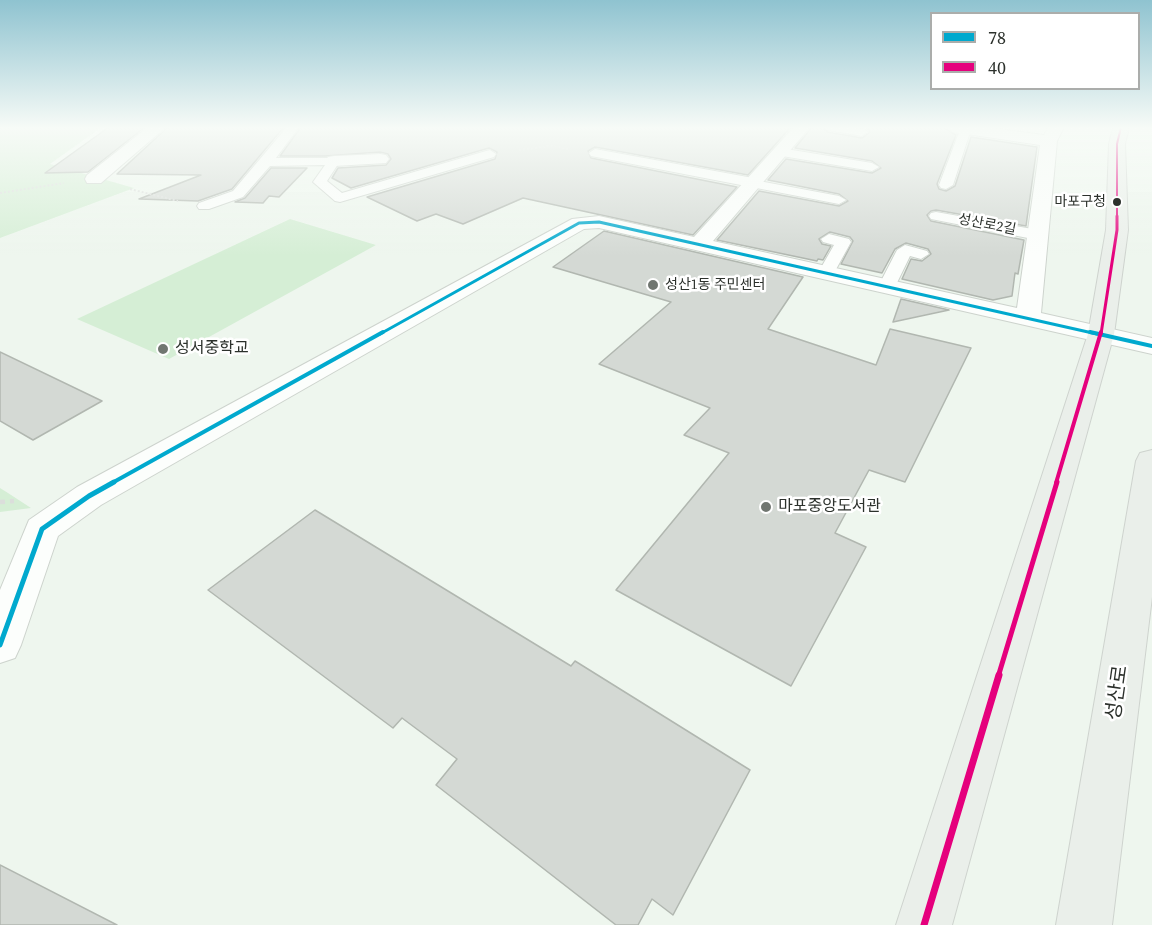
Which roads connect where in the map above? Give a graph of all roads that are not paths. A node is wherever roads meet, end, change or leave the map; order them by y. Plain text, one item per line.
1 (104, 170) edge
2 (259, 170) edge
3 (328, 170) edge
4 (435, 170) edge
5 (685, 170) edge
6 (764, 170) edge
7 (951, 170) edge
8 (1048, 170) edge
9 (1117, 170) edge
10 (93, 179) road end
11 (752, 183) junction
12 (946, 185) dead end
13 (839, 200) dead end
14 (204, 206) road end
15 (936, 216) dead end
16 (1038, 235) junction
17 (829, 239) dead end
18 (698, 245) junction
19 (921, 254) dead end
20 (826, 273) junction
21 (887, 287) junction
22 (1028, 318) junction
23 (1101, 334) junction
24 (1152, 346) edge
25 (1152, 461) edge
26 (7, 611) edge
27 (0, 645) edge
28 (924, 925) edge
29 (1084, 925) edge

1 - 10 street
2 - 14 lane
3 - 4 lane
5 - 11 lane
6 - 11 street
7 - 12 lane
8 - 16 street, 성산로2길
9 - 23 main road
11 - 13 lane
11 - 18 street
15 - 16 lane, 성산로2길
16 - 22 street, 성산로2길
17 - 20 lane
18 - 20 street
18 - 26 street
19 - 21 lane
20 - 21 street
21 - 22 street
22 - 23 street
23 - 24 street
23 - 28 main road
25 - 29 main road, 성산로
26 - 27 street

